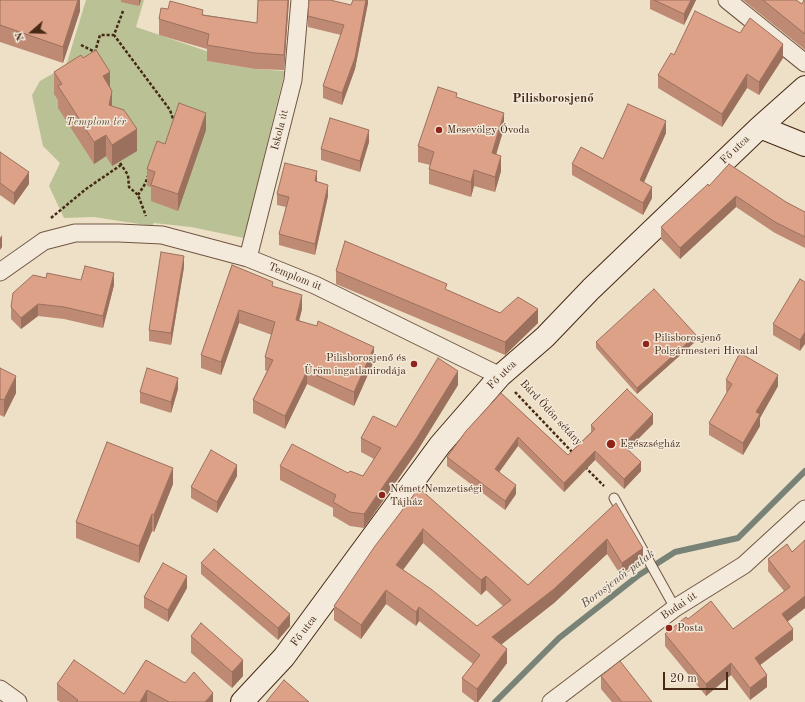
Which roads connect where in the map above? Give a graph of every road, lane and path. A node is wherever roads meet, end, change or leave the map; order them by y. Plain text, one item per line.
1 (300, 0) edge
2 (727, 0) edge
3 (122, 11) dead end
4 (114, 36) junction
5 (81, 45) dead end
6 (805, 63) edge
7 (805, 87) edge
8 (173, 119) edge
9 (760, 127) junction
10 (805, 145) edge
11 (150, 170) edge
12 (138, 195) junction
13 (145, 211) dead end
14 (46, 223) dead end
15 (248, 258) junction
16 (0, 272) edge
17 (500, 376) junction
18 (576, 457) edge
19 (582, 463) edge
20 (614, 498) joint
21 (805, 509) edge
22 (675, 608) junction
23 (0, 689) edge
24 (18, 702) edge
25 (242, 702) edge
26 (550, 702) edge

1 - 15 street, Iskola út
2 - 6 street
3 - 4 path
4 - 5 path
4 - 8 path
7 - 9 street, Fő utca
9 - 10 street
9 - 17 street, Fő utca
11 - 12 path
12 - 13 path
12 - 14 path
15 - 16 street, Templom út
15 - 17 street, Templom út
17 - 18 path, Bárd Ödön sétány
17 - 25 street, Fő utca
19 - 20 path, Bárd Ödön sétány
20 - 22 lane
21 - 22 street, Budai út
22 - 26 street, Budai út
23 - 24 street

